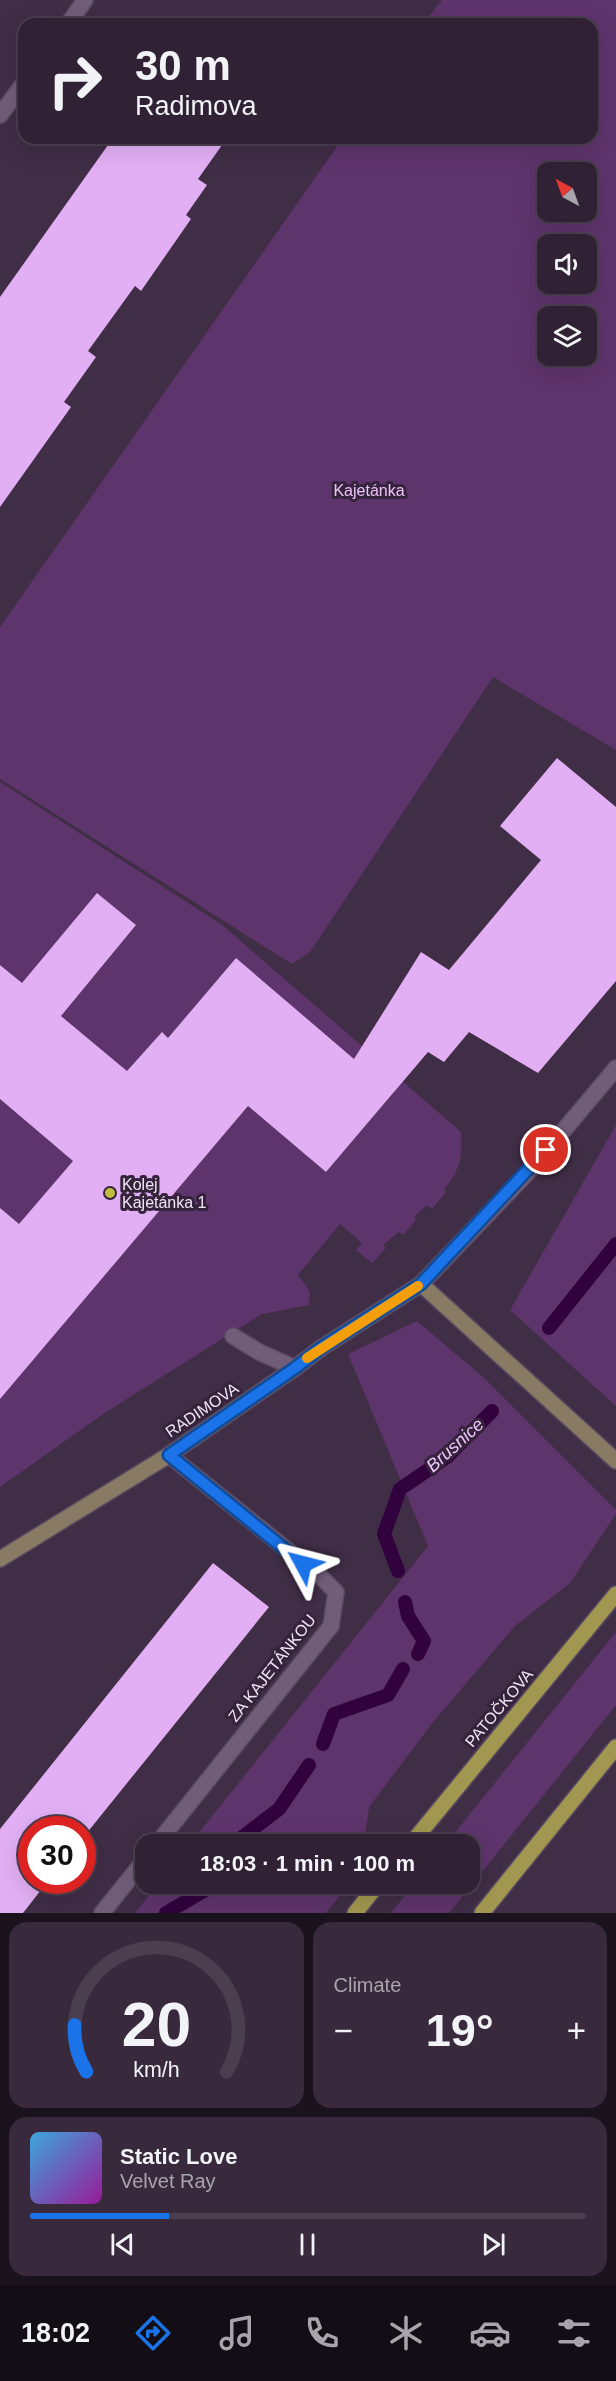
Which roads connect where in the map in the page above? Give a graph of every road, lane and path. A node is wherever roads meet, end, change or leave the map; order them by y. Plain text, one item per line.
1 (86, 0) edge
2 (72, 18) edge
3 (18, 91) edge
4 (0, 115) edge
5 (616, 1068) edge
6 (421, 1284) junction
7 (233, 1336) dead end
8 (295, 1368) junction
9 (169, 1455) junction
10 (616, 1461) edge
11 (0, 1559) edge
12 (616, 1594) edge
13 (616, 1747) edge
14 (165, 1834) edge
15 (419, 1834) edge
16 (135, 1872) edge
17 (370, 1894) edge
18 (102, 1913) edge
19 (355, 1913) edge
20 (482, 1913) edge

1 - 2 street
3 - 4 street
5 - 6 street, RADIMOVA
6 - 8 street, RADIMOVA
6 - 10 street
7 - 8 street
8 - 9 street, RADIMOVA
9 - 11 street, RADIMOVA
9 - 14 street, ZA KAJETÁNKOU
12 - 15 main road, PATOČKOVA
13 - 20 main road
16 - 18 street
17 - 19 main road

